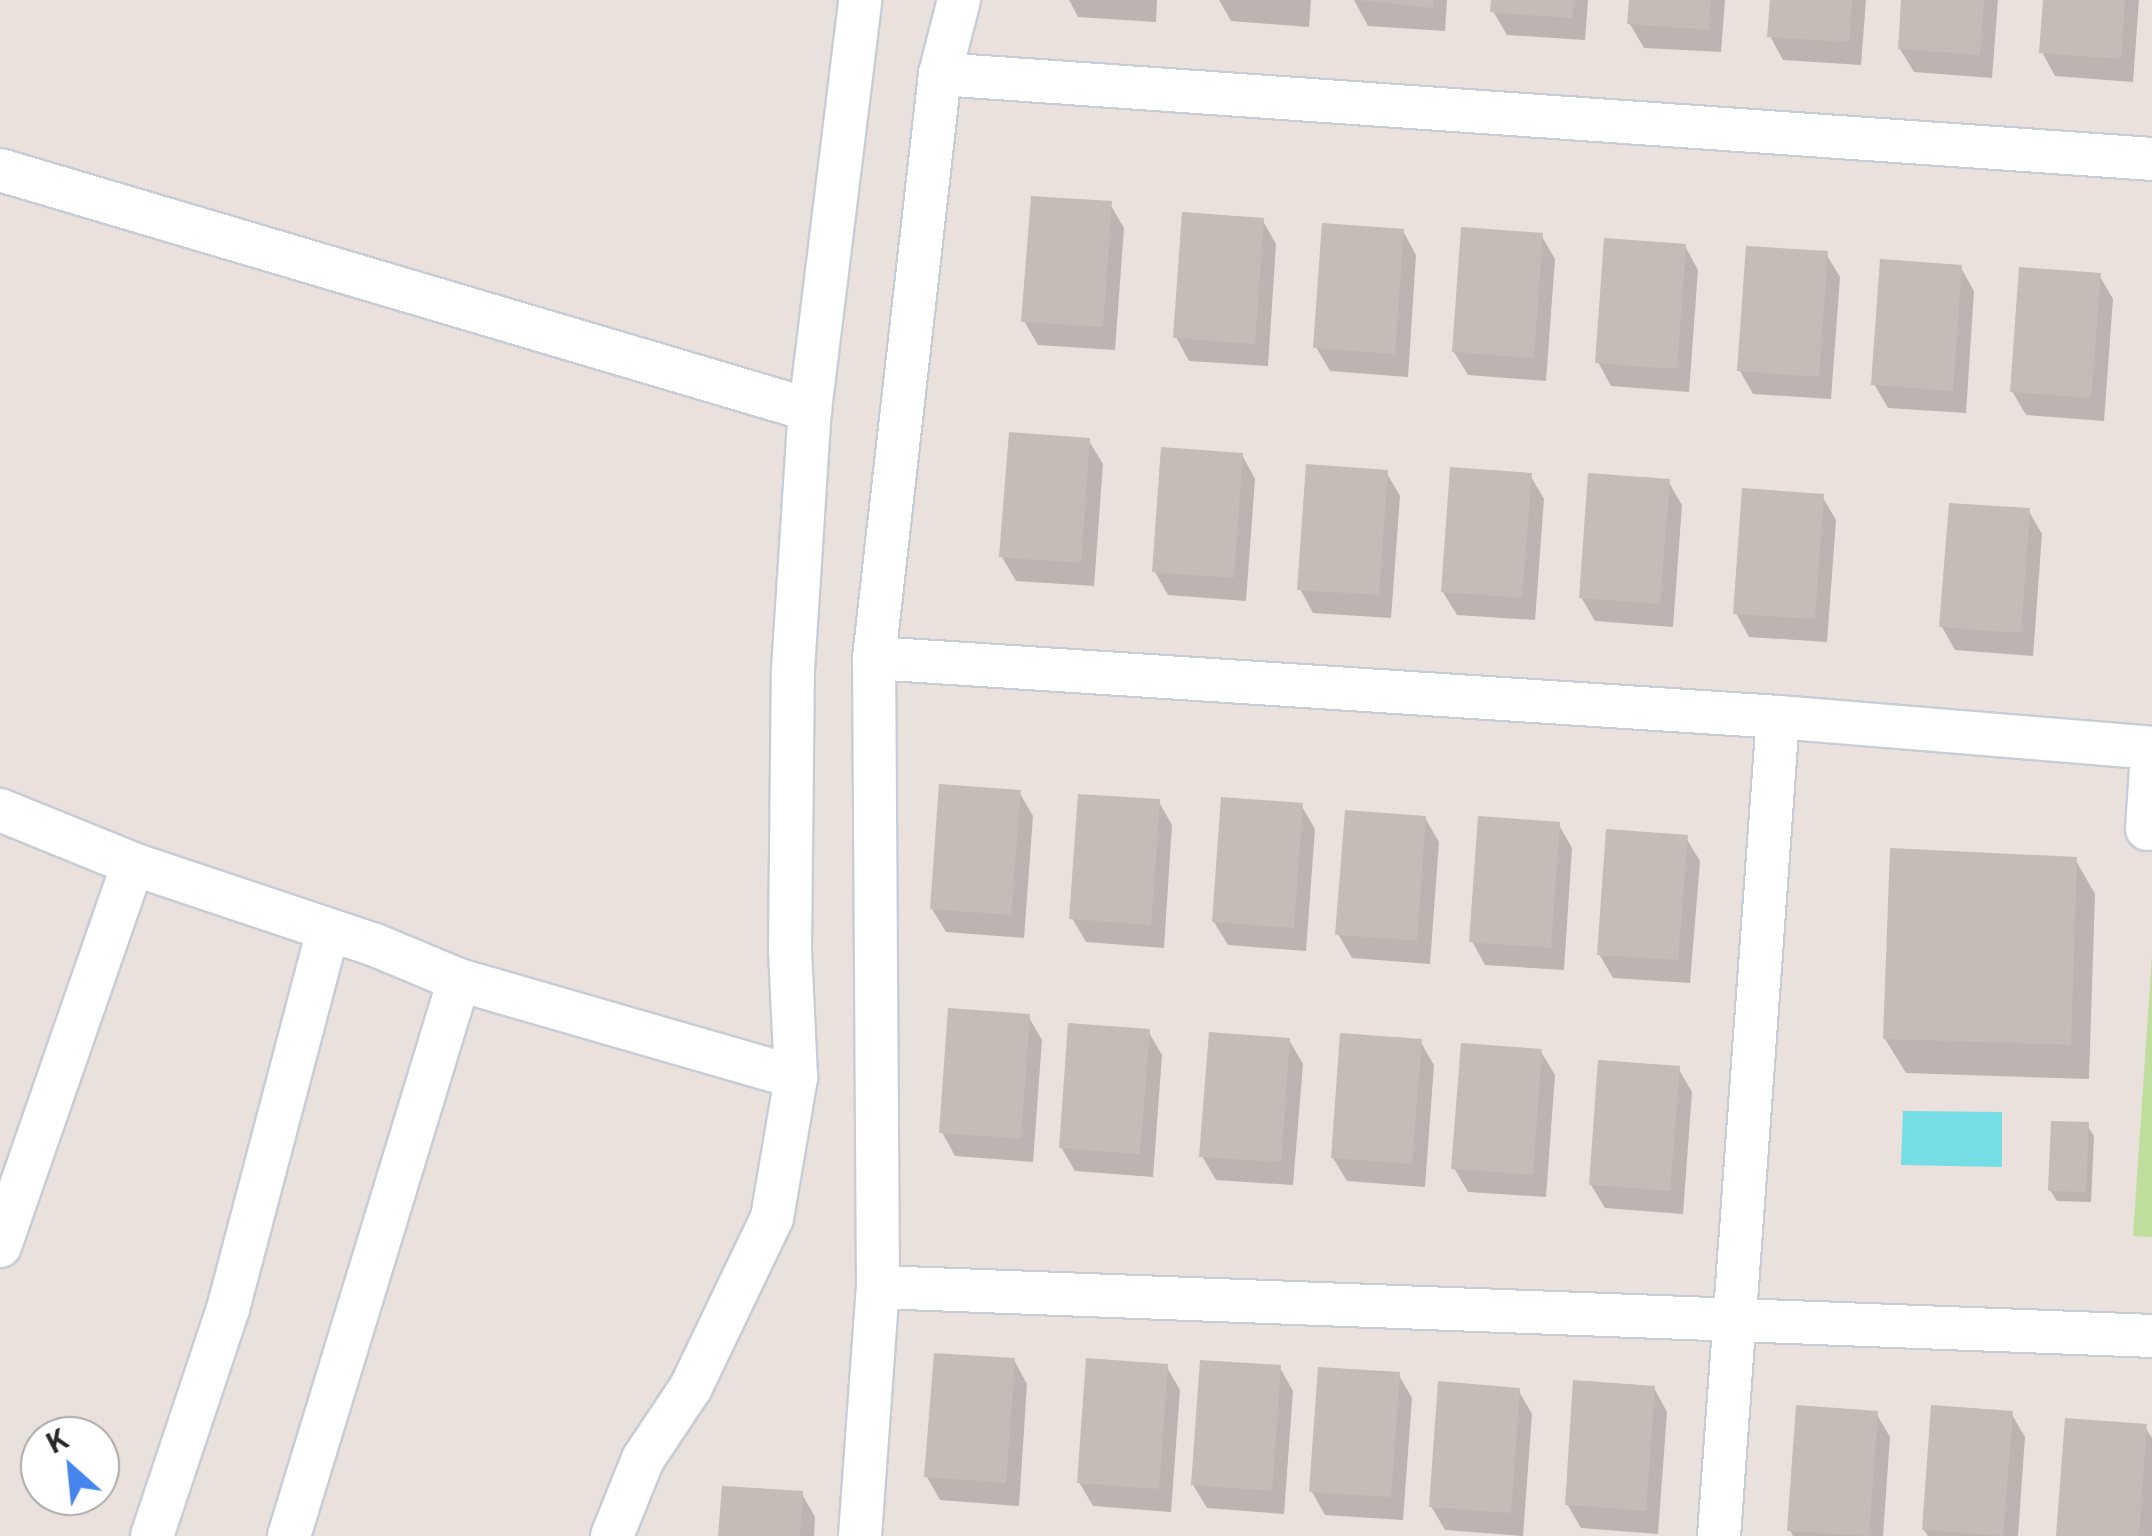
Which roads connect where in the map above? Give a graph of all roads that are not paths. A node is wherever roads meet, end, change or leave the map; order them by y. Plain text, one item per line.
1 (860, 0) edge
2 (958, 0) edge
3 (940, 74) junction
4 (2152, 159) edge
5 (0, 170) edge
6 (810, 410) junction
7 (874, 658) junction
8 (1778, 717) junction
9 (2152, 751) edge
10 (0, 810) edge
11 (2147, 829) dead end
12 (133, 864) junction
13 (328, 930) junction
14 (459, 980) junction
15 (796, 1076) junction
16 (0, 1246) edge
17 (878, 1287) junction
18 (1734, 1320) junction
19 (2152, 1336) edge
20 (152, 1536) edge
21 (290, 1536) edge
22 (612, 1536) edge
23 (860, 1536) edge
24 (1719, 1536) edge

1 - 6 street
2 - 3 street
3 - 4 street
3 - 7 street
5 - 6 street
6 - 15 street
7 - 8 street
7 - 17 street
8 - 9 street
8 - 18 street
9 - 11 street
10 - 12 street
12 - 13 street
12 - 16 street
13 - 14 street
13 - 20 street
14 - 15 street
14 - 21 street
15 - 22 street
17 - 18 street
17 - 23 street
18 - 19 street
18 - 24 street

